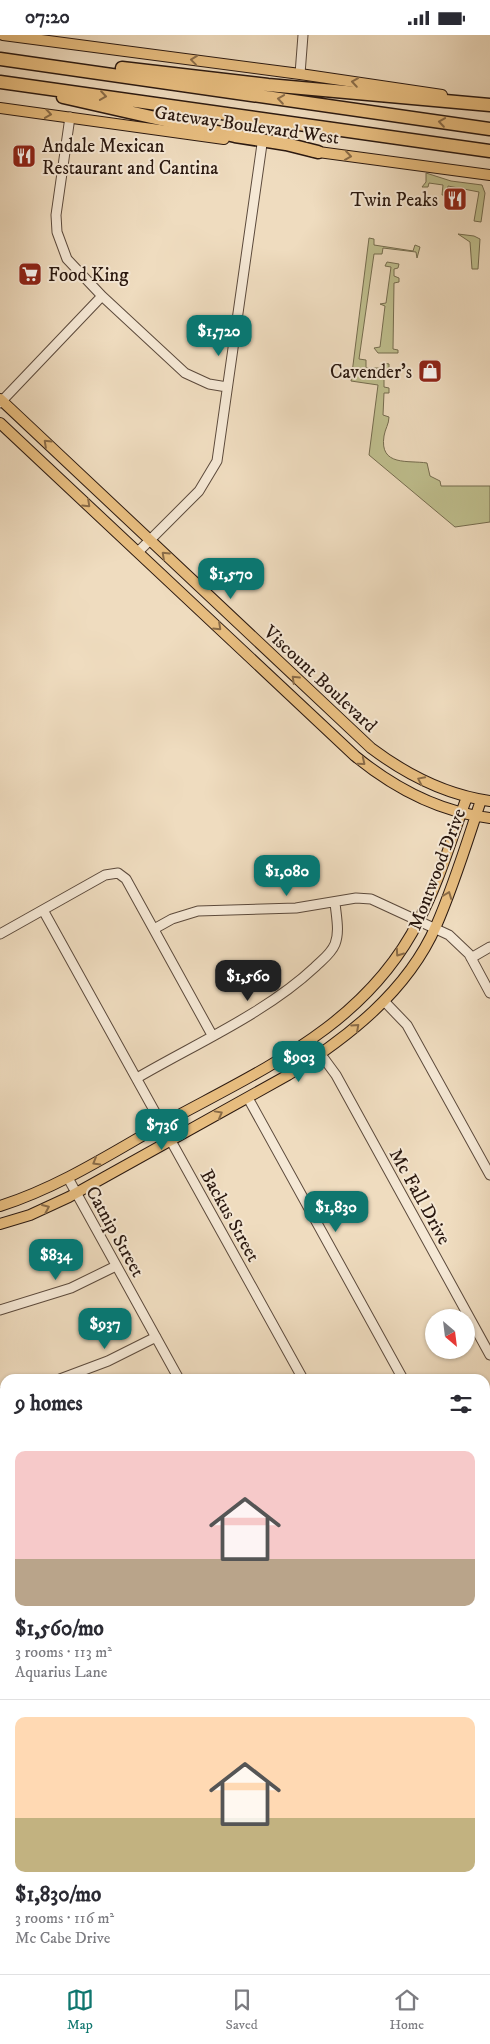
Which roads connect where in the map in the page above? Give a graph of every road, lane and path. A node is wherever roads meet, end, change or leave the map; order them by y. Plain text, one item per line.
1 (3, 35) edge
2 (303, 35) edge
3 (0, 59) edge
4 (33, 63) junction
5 (300, 74) junction
6 (0, 82) edge
7 (20, 85) junction
8 (490, 104) edge
9 (0, 108) edge
10 (70, 117) junction
11 (490, 129) edge
12 (262, 144) junction
13 (490, 151) edge
14 (318, 152) junction
15 (490, 175) edge
16 (102, 296) junction
17 (227, 387) junction
18 (1, 401) edge
19 (0, 423) edge
20 (150, 541) junction
21 (138, 552) junction
22 (246, 632) junction
23 (236, 644) junction
24 (347, 728) junction
25 (337, 739) junction
26 (467, 797) junction
27 (486, 801) edge
28 (461, 813) junction
29 (476, 816) junction
30 (490, 817) edge
31 (335, 903) junction
32 (43, 911) junction
33 (419, 921) junction
34 (436, 927) junction
35 (154, 929) junction
36 (0, 934) edge
37 (490, 947) edge
38 (471, 958) junction
39 (490, 993) edge
40 (384, 1001) junction
41 (212, 1035) junction
42 (311, 1041) junction
43 (320, 1055) junction
44 (136, 1078) junction
45 (248, 1098) junction
46 (162, 1125) junction
47 (170, 1141) junction
48 (490, 1175) edge
49 (68, 1178) junction
50 (76, 1193) junction
51 (0, 1207) edge
52 (0, 1224) edge
53 (116, 1266) junction
54 (0, 1311) edge
55 (156, 1337) junction
56 (490, 1355) edge
57 (73, 1374) edge
58 (176, 1374) edge
59 (300, 1374) edge
60 (400, 1374) edge

5 -> 1 main road
2 - 5 street
3 - 4 highway
4 - 8 highway
11 -> 4 highway
8 -> 5 main road
6 - 7 highway
7 -> 13 highway
7 - 14 highway
9 -> 10 main road, Gateway Boulevard West
10 - 12 main road, Gateway Boulevard West
10 - 16 street
12 - 14 main road, Gateway Boulevard West
12 - 17 street
14 -> 15 main road, Gateway Boulevard West
16 - 17 street
16 - 18 street
17 - 20 street
20 -> 18 main road, Viscount Boulevard
19 -> 21 main road, Viscount Boulevard
20 - 21 street
22 -> 20 main road, Viscount Boulevard
21 -> 23 main road, Viscount Boulevard
22 - 23 main road
24 -> 22 main road, Viscount Boulevard
23 - 25 main road, Viscount Boulevard
24 - 25 main road
26 -> 24 main road, Viscount Boulevard
25 -> 28 main road, Viscount Boulevard
26 - 27 main road, Viscount Boulevard
26 - 28 main road, Montwood Drive
27 - 29 main road, Montwood Drive
28 - 29 main road, Viscount Boulevard
28 - 33 main road, Montwood Drive
29 - 30 main road, Viscount Boulevard
34 -> 29 main road, Montwood Drive
31 - 33 street
31 - 35 street
31 - 41 street
32 - 35 street
32 - 36 street
32 - 44 street, Backus Street
33 - 34 street
33 -> 42 main road, Montwood Drive
34 - 38 street
34 - 40 main road, Montwood Drive
35 - 41 street
37 - 38 street
38 - 39 street
43 -> 40 main road, Montwood Drive
40 - 48 street
41 - 44 street
42 - 43 street, Mc Fall Drive
42 - 46 main road, Montwood Drive
43 - 45 main road, Montwood Drive
43 - 56 street, Mc Fall Drive
44 - 46 street, Backus Street
47 -> 45 main road, Montwood Drive
45 - 60 street
46 - 47 street, Backus Street
46 -> 49 main road, Montwood Drive
47 - 50 main road, Montwood Drive
47 - 59 street, Backus Street
49 - 50 street, Catnip Street
49 - 51 main road, Montwood Drive
52 -> 50 main road, Montwood Drive
50 - 53 street, Catnip Street
53 - 54 street
53 - 55 street, Catnip Street
55 - 57 street
55 - 58 street, Catnip Street

